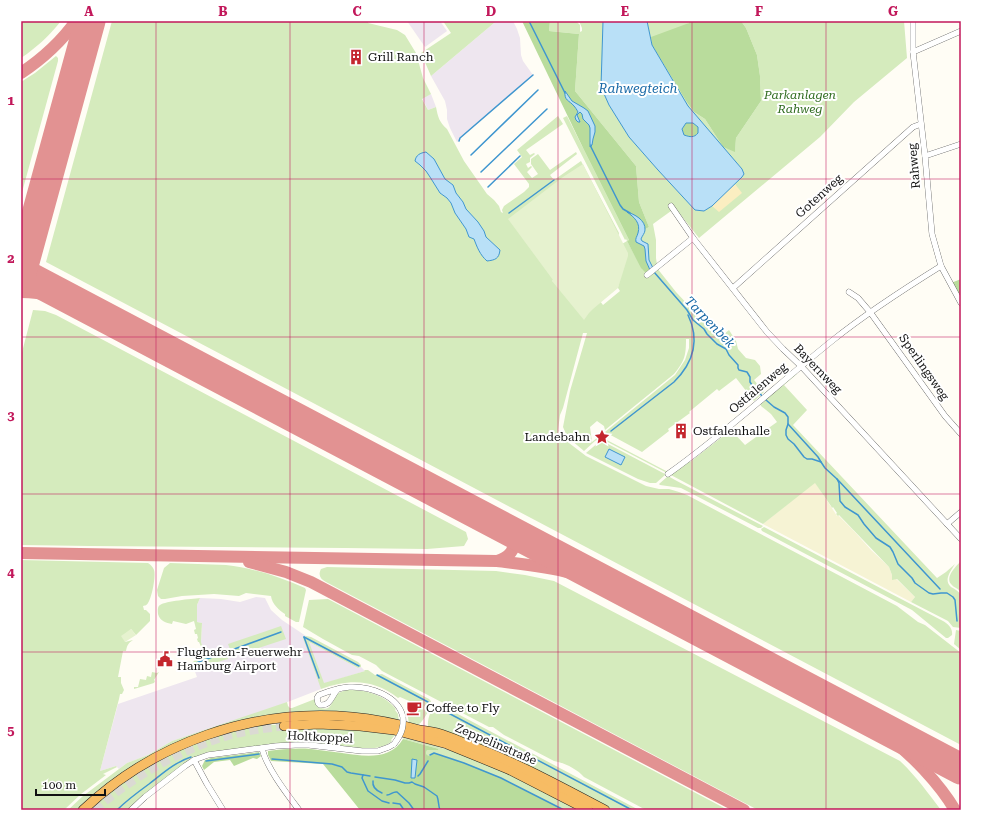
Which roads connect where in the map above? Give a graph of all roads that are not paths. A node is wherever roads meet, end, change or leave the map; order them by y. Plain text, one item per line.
1 (913, 21) edge
2 (961, 31) edge
3 (913, 52) junction
4 (921, 124) junction
5 (961, 144) edge
6 (925, 156) junction
7 (671, 206) dead end
8 (693, 238) junction
9 (941, 266) junction
10 (648, 273) dead end
11 (733, 288) junction
12 (849, 292) dead end
13 (961, 303) edge
14 (870, 312) junction
15 (801, 366) junction
16 (961, 434) edge
17 (668, 474) dead end
18 (961, 512) edge
19 (947, 524) junction
20 (961, 539) edge
21 (338, 689) dead end
22 (284, 726) tunnel mouth
23 (262, 748) junction
24 (194, 760) junction
25 (84, 810) edge
26 (131, 810) edge
27 (223, 810) edge
28 (298, 810) edge
29 (588, 810) edge
30 (605, 810) edge

1 - 3 street, Rahweg
2 - 3 street
3 - 4 street, Rahweg
4 - 6 street, Rahweg
4 - 11 street, Gotenweg
5 - 6 street
6 - 9 street, Rahweg
7 - 8 street, Bayernweg
8 - 10 street
8 - 11 street, Bayernweg
9 - 13 street, Rahweg
9 - 14 street, Ostfalenweg
11 - 15 street, Bayernweg
12 - 14 street, Sperlingsweg
14 - 15 street, Ostfalenweg
14 - 16 street, Sperlingsweg
15 - 17 street, Ostfalenweg
15 - 19 street, Bayernweg
18 - 19 street
19 - 20 street, Bayernweg
21 - 23 street, Holtkoppel, bridge
22 - 29 highway, Zeppelinstraße
23 - 24 street, Holtkoppel
23 - 28 street
24 - 26 street, Holtkoppel
24 - 27 street
25 - 30 highway, Zeppelinstraße

